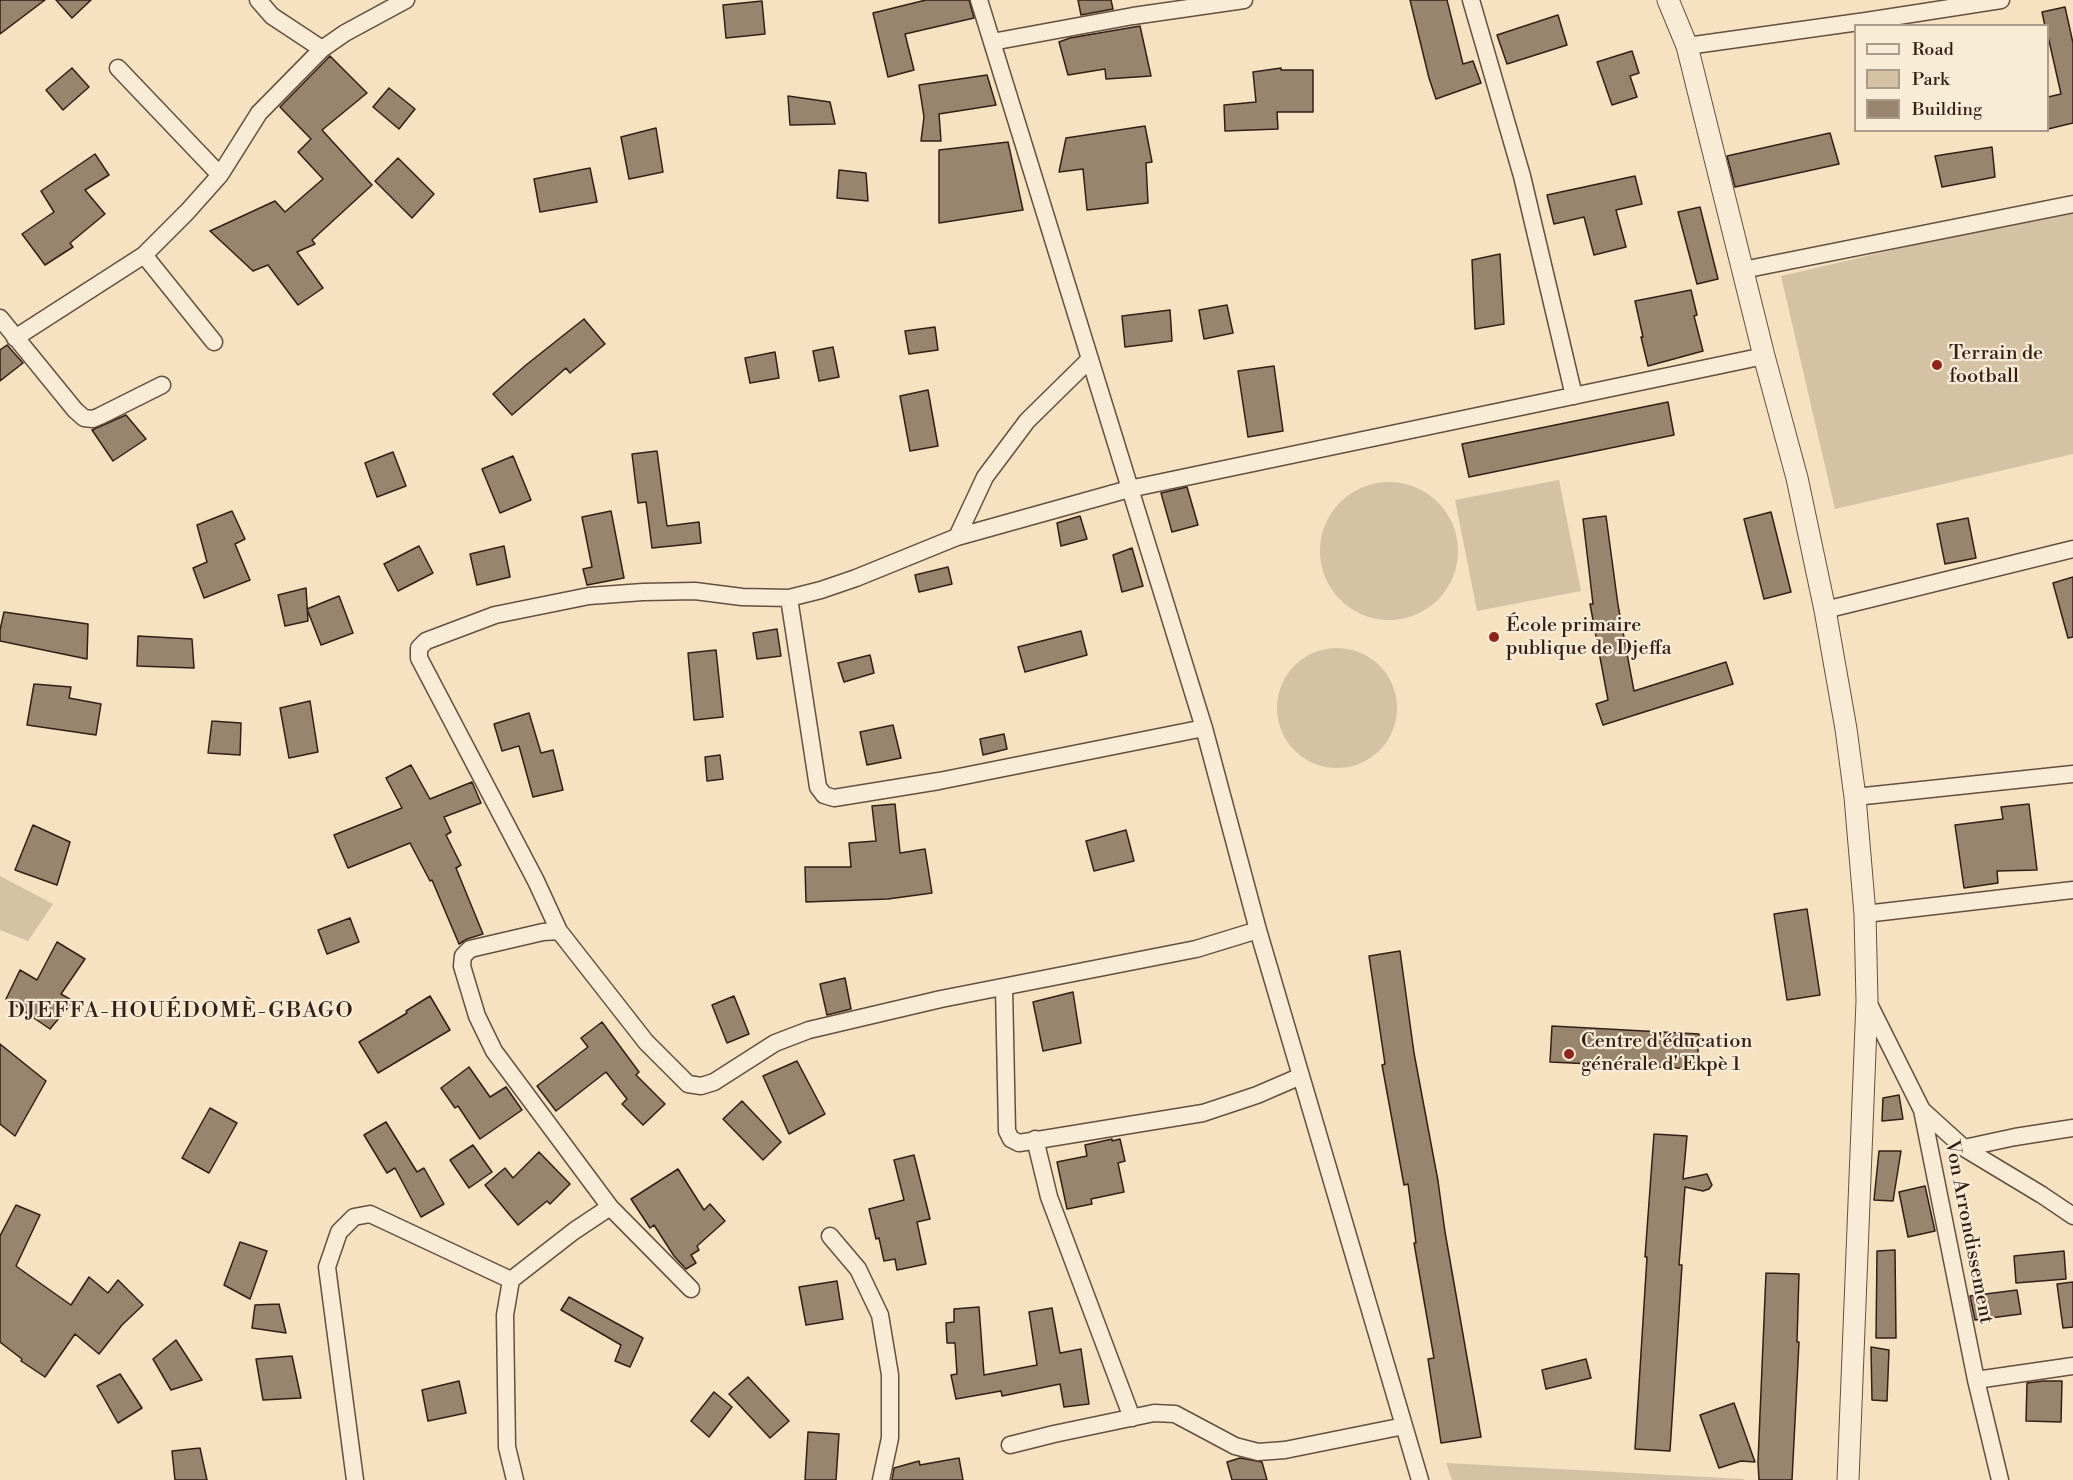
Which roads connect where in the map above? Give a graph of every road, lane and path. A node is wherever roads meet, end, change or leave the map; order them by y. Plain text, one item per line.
1 (258, 0) edge
2 (406, 0) edge
3 (979, 0) edge
4 (1244, 0) edge
5 (1471, 0) edge
6 (1668, 0) edge
7 (2001, 0) edge
8 (992, 42) junction
9 (1687, 46) junction
10 (322, 49) junction
11 (118, 68) dead end
12 (220, 174) junction
13 (2073, 204) edge
14 (144, 255) junction
15 (1743, 270) junction
16 (0, 318) edge
17 (15, 338) junction
18 (214, 342) dead end
19 (1764, 356) junction
20 (1090, 359) junction
21 (162, 385) dead end
22 (1574, 396) junction
23 (1129, 489) junction
24 (957, 537) junction
25 (2073, 549) edge
26 (789, 598) junction
27 (1825, 610) junction
28 (1204, 728) junction
29 (2073, 774) edge
30 (1856, 797) junction
31 (2073, 890) edge
32 (1865, 914) junction
33 (1258, 930) junction
34 (559, 931) junction
35 (1004, 987) junction
36 (1867, 1001) junction
37 (1301, 1077) junction
38 (1922, 1110) junction
39 (2073, 1128) edge
40 (1035, 1139) junction
41 (1964, 1148) junction
42 (610, 1207) junction
43 (2073, 1216) edge
44 (830, 1236) dead end
45 (512, 1280) junction
46 (692, 1290) dead end
47 (2073, 1366) edge
48 (1976, 1380) junction
49 (1132, 1418) junction
50 (1404, 1426) junction
51 (1010, 1445) dead end
52 (355, 1480) edge
53 (515, 1480) edge
54 (881, 1480) edge
55 (1420, 1480) edge
56 (1848, 1480) edge
57 (2000, 1480) edge

1 - 10 street
2 - 10 street
3 - 8 street
4 - 8 street
5 - 22 street
6 - 9 street
7 - 9 street
8 - 20 street
9 - 15 street
10 - 12 street
11 - 12 street
12 - 14 street
13 - 15 street
14 - 17 street
14 - 18 street
15 - 19 street
16 - 17 street
17 - 21 street
19 - 22 street
19 - 27 street
20 - 23 street
20 - 24 street
22 - 23 street
23 - 24 street
23 - 28 street
24 - 26 street
25 - 27 street
26 - 28 street
26 - 34 street
27 - 30 street
28 - 33 street
29 - 30 street
30 - 32 street
31 - 32 street
32 - 36 street
33 - 35 street
33 - 37 street
34 - 35 street
34 - 42 street
35 - 40 street
36 - 38 street, Von Arrondissement
36 - 56 street
37 - 40 street
37 - 50 street
38 - 41 street
38 - 48 street, Von Arrondissement
39 - 41 street
40 - 49 street
41 - 43 street
42 - 45 street
42 - 46 street
44 - 54 street
45 - 52 street
45 - 53 street
47 - 48 street
48 - 57 street, Von Arrondissement
49 - 50 street
49 - 51 street
50 - 55 street

